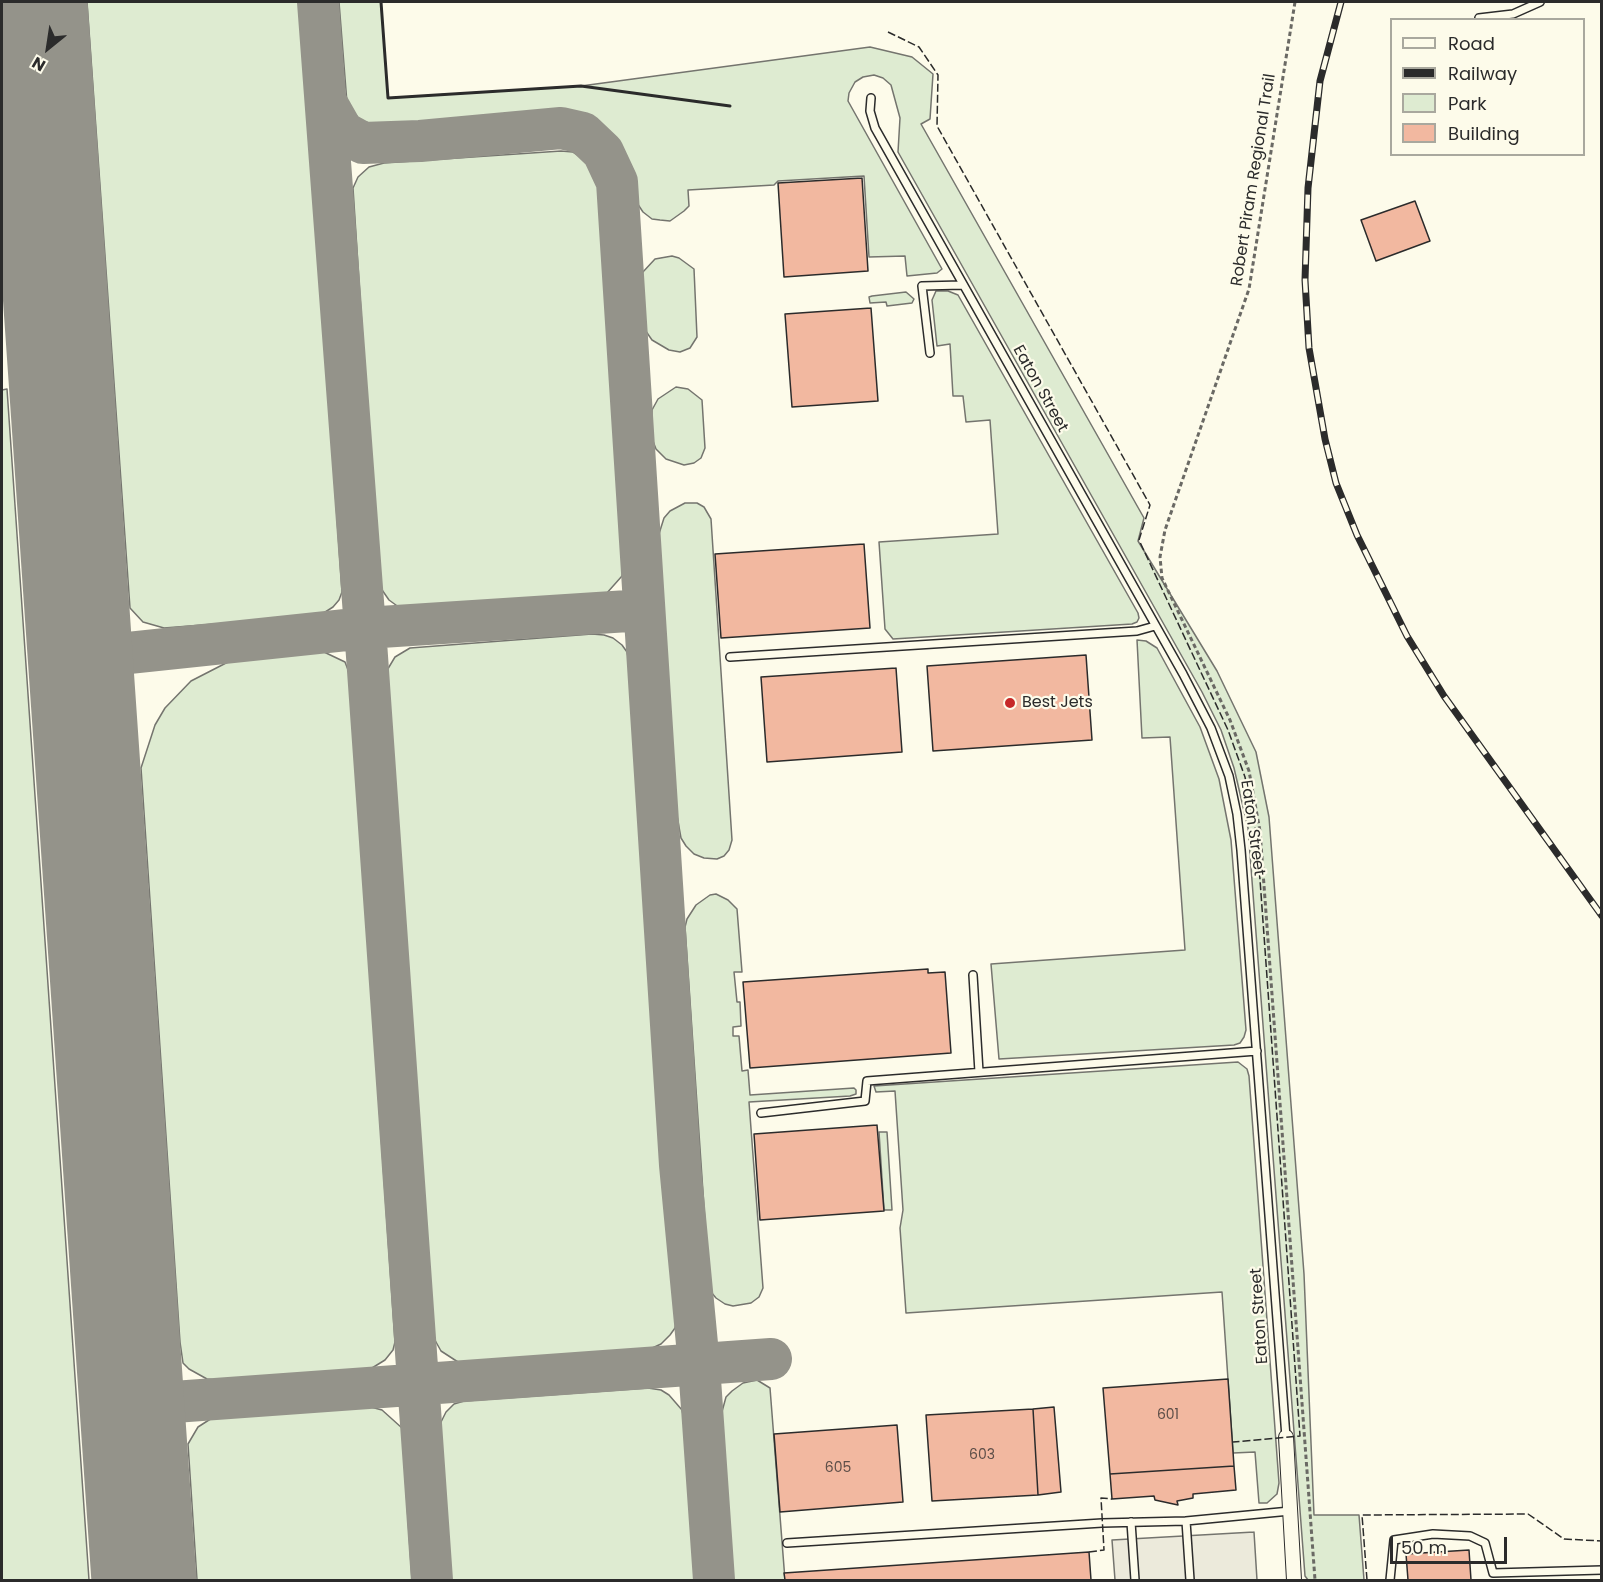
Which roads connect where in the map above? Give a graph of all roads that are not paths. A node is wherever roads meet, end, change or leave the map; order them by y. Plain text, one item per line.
1 (1540, 2) edge
2 (1479, 18) dead end
3 (871, 98) dead end
4 (962, 285) junction
5 (930, 353) dead end
6 (1155, 626) junction
7 (730, 657) dead end
8 (973, 975) dead end
9 (1257, 1051) junction
10 (979, 1072) junction
11 (761, 1113) dead end
12 (1286, 1437) joint
13 (1290, 1511) junction
14 (1186, 1521) junction
15 (1131, 1522) junction
16 (787, 1543) dead end
17 (1602, 1570) edge
18 (1135, 1581) edge
19 (1190, 1581) edge
20 (1294, 1581) edge
21 (1390, 1581) edge

1 - 2 lane
3 - 4 lane, Eaton Street
4 - 5 lane
4 - 6 lane, Eaton Street
6 - 7 lane
6 - 9 lane, Eaton Street
8 - 10 lane
9 - 10 lane
9 - 12 lane, Eaton Street
10 - 11 lane
12 - 13 street, Eaton Street
13 - 14 lane
13 - 20 street, Eaton Street
14 - 15 lane
14 - 19 lane
15 - 16 lane
15 - 18 lane
17 - 21 lane

